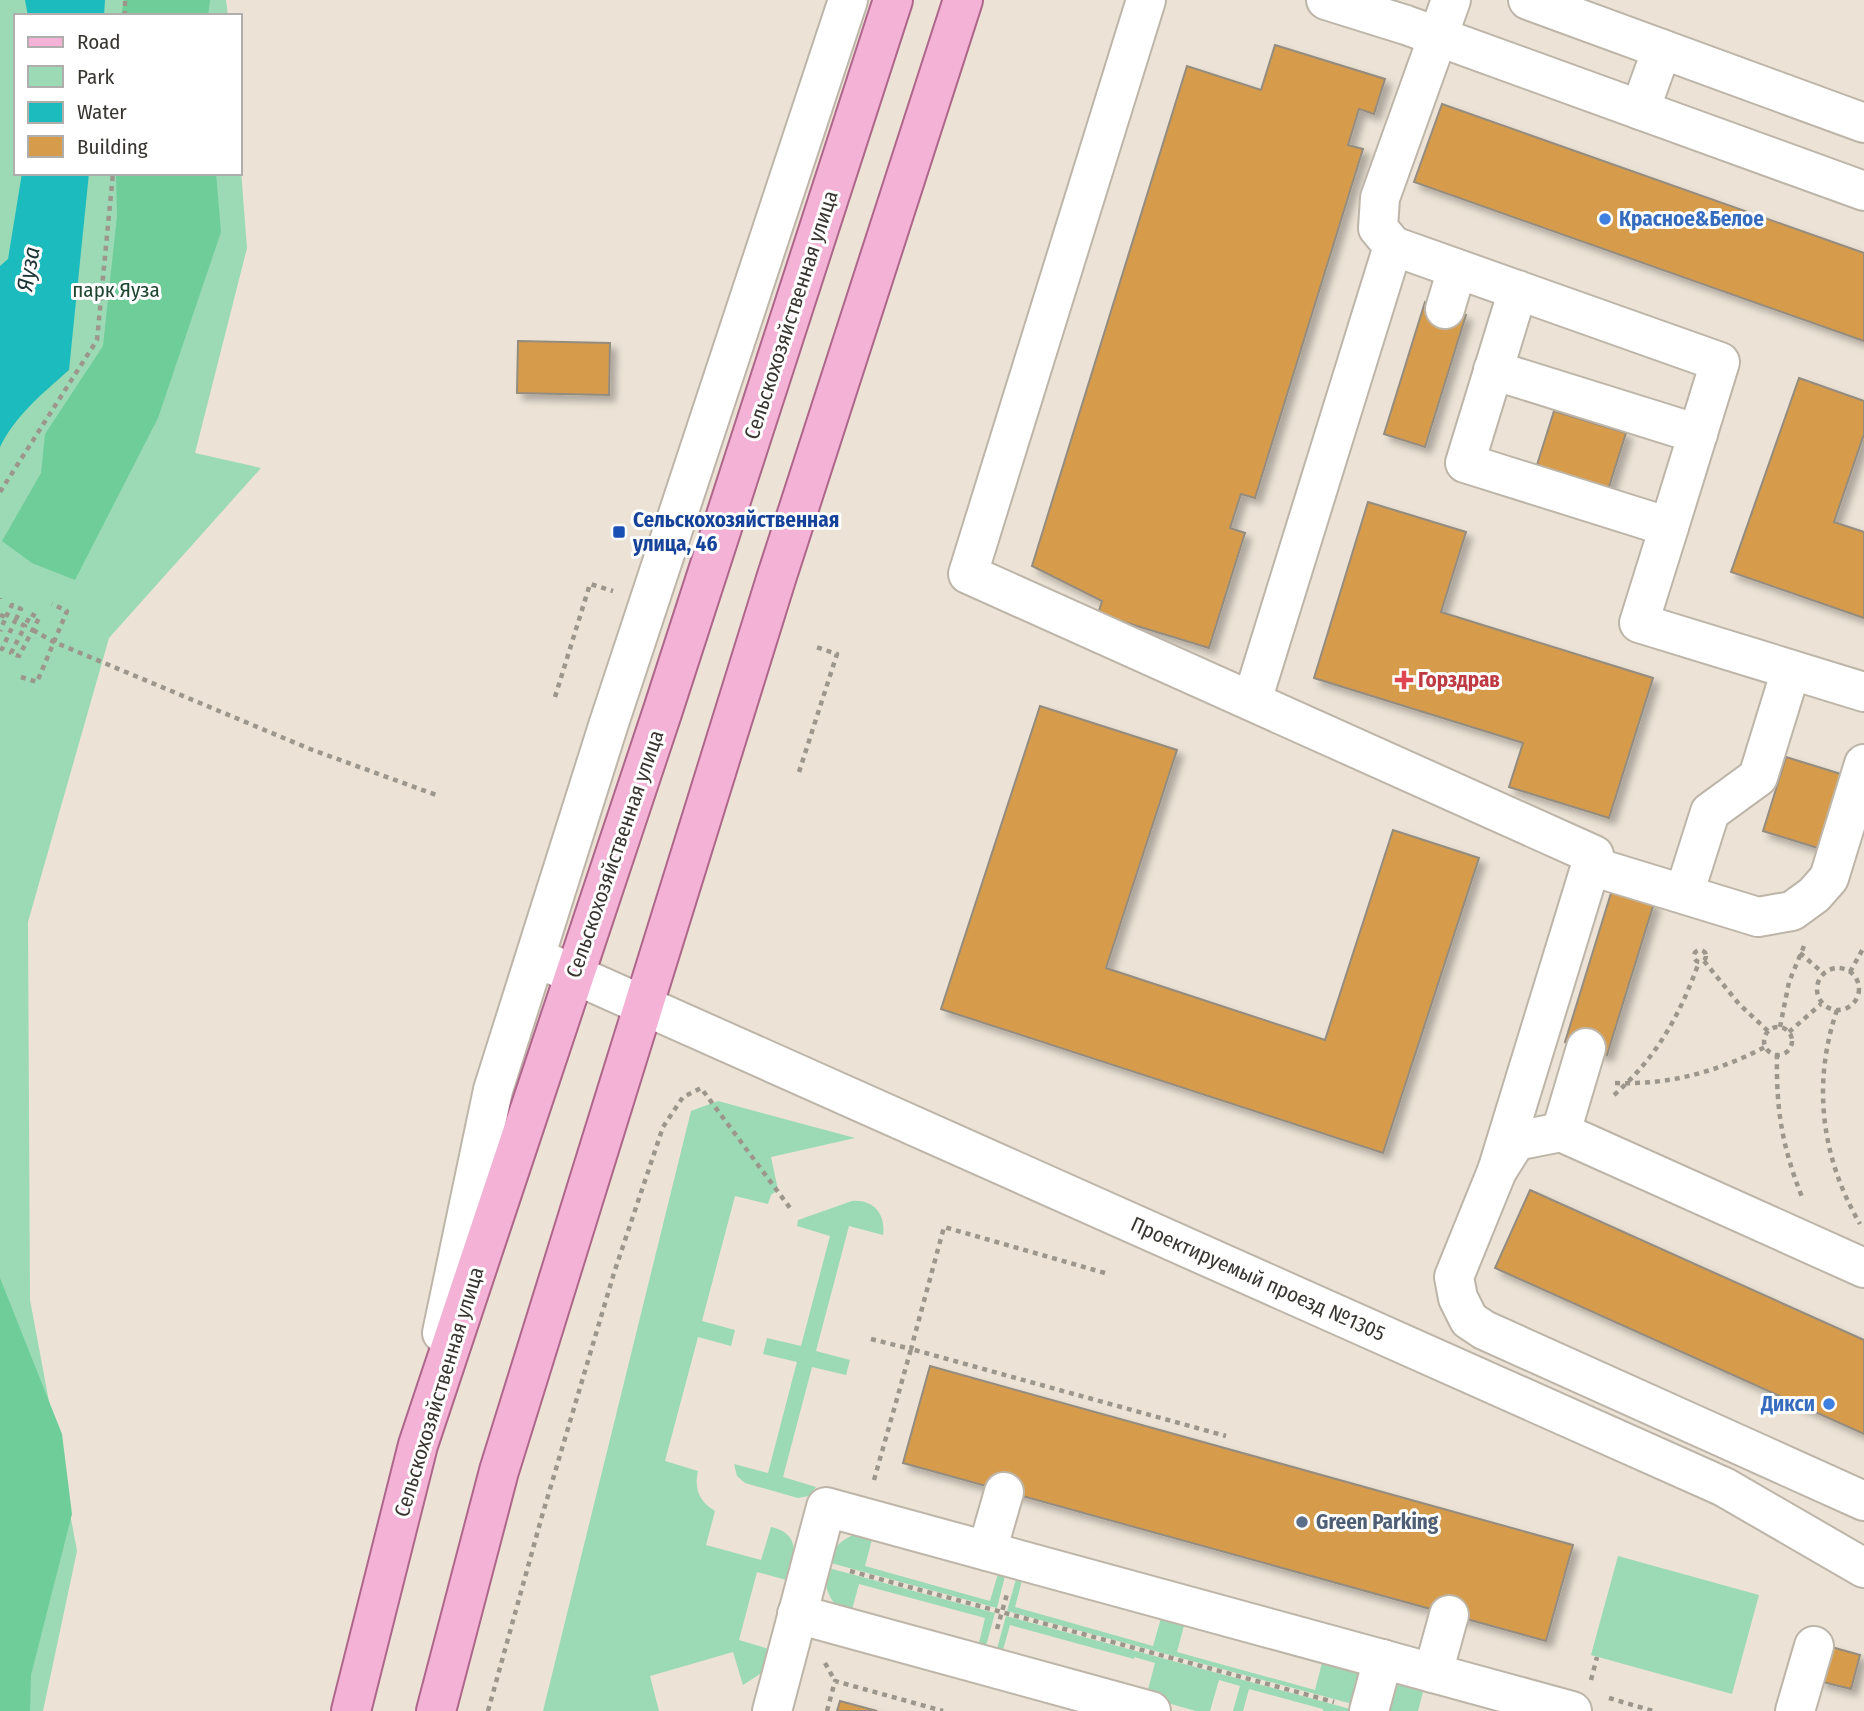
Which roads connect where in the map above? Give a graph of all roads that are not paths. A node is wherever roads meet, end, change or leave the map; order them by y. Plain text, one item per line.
1 (848, 0) edge
2 (892, 0) edge
3 (962, 0) edge
4 (1146, 0) edge
5 (1326, 0) edge
6 (1451, 0) edge
7 (1528, 0) edge
8 (1437, 36) junction
9 (1662, 49) junction
10 (1640, 110) junction
11 (1864, 123) edge
12 (1864, 191) edge
13 (1393, 246) junction
14 (1457, 269) junction
15 (1518, 290) junction
16 (1445, 309) dead end
17 (1493, 370) junction
18 (1698, 433) junction
19 (1669, 527) junction
20 (1791, 670) junction
21 (1864, 692) edge
22 (1252, 701) junction
23 (1864, 764) edge
24 (1591, 866) junction
25 (1684, 894) junction
26 (535, 957) junction
27 (575, 975) junction
28 (644, 1005) junction
29 (1581, 1064) road end
30 (1560, 1132) junction
31 (1497, 1171) junction
32 (1850, 1261) edge
33 (418, 1445) junction
34 (1003, 1492) dead end
35 (1864, 1501) edge
36 (1002, 1555) junction
37 (1864, 1568) edge
38 (797, 1614) junction
39 (1449, 1615) dead end
40 (1814, 1647) dead end
41 (1383, 1659) junction
42 (1433, 1673) junction
43 (351, 1711) edge
44 (436, 1711) edge
45 (772, 1711) edge
46 (1151, 1711) edge
47 (1369, 1711) edge
48 (1572, 1711) edge
49 (1795, 1711) edge

1 - 26 street
2 - 27 main road, Сельскохозяйственная улица
3 - 28 main road
4 - 22 street
5 - 8 street
6 - 8 street
7 - 9 street
8 - 10 street
8 - 13 street
9 - 10 street
9 - 11 street
10 - 12 street
13 - 14 street
13 - 22 street
14 - 15 street
14 - 16 street
15 - 17 street
15 - 18 street
17 - 18 street
17 - 19 street
18 - 19 street
19 - 20 street
20 - 21 street
20 - 25 street
22 - 24 street
23 - 25 street
24 - 25 street
24 - 31 street
26 - 27 street, Проектируемый проезд №1305
26 - 33 street
27 - 28 street, Проектируемый проезд №1305
27 - 33 main road, Сельскохозяйственная улица
28 - 37 street, Проектируемый проезд №1305
28 - 44 main road
29 - 30 street
30 - 31 street
30 - 32 street
31 - 35 street
33 - 43 main road, Сельскохозяйственная улица
34 - 36 street
36 - 38 street
36 - 41 street
38 - 45 street
38 - 46 street
39 - 42 street
40 - 49 street
41 - 42 street
41 - 47 street
42 - 48 street

